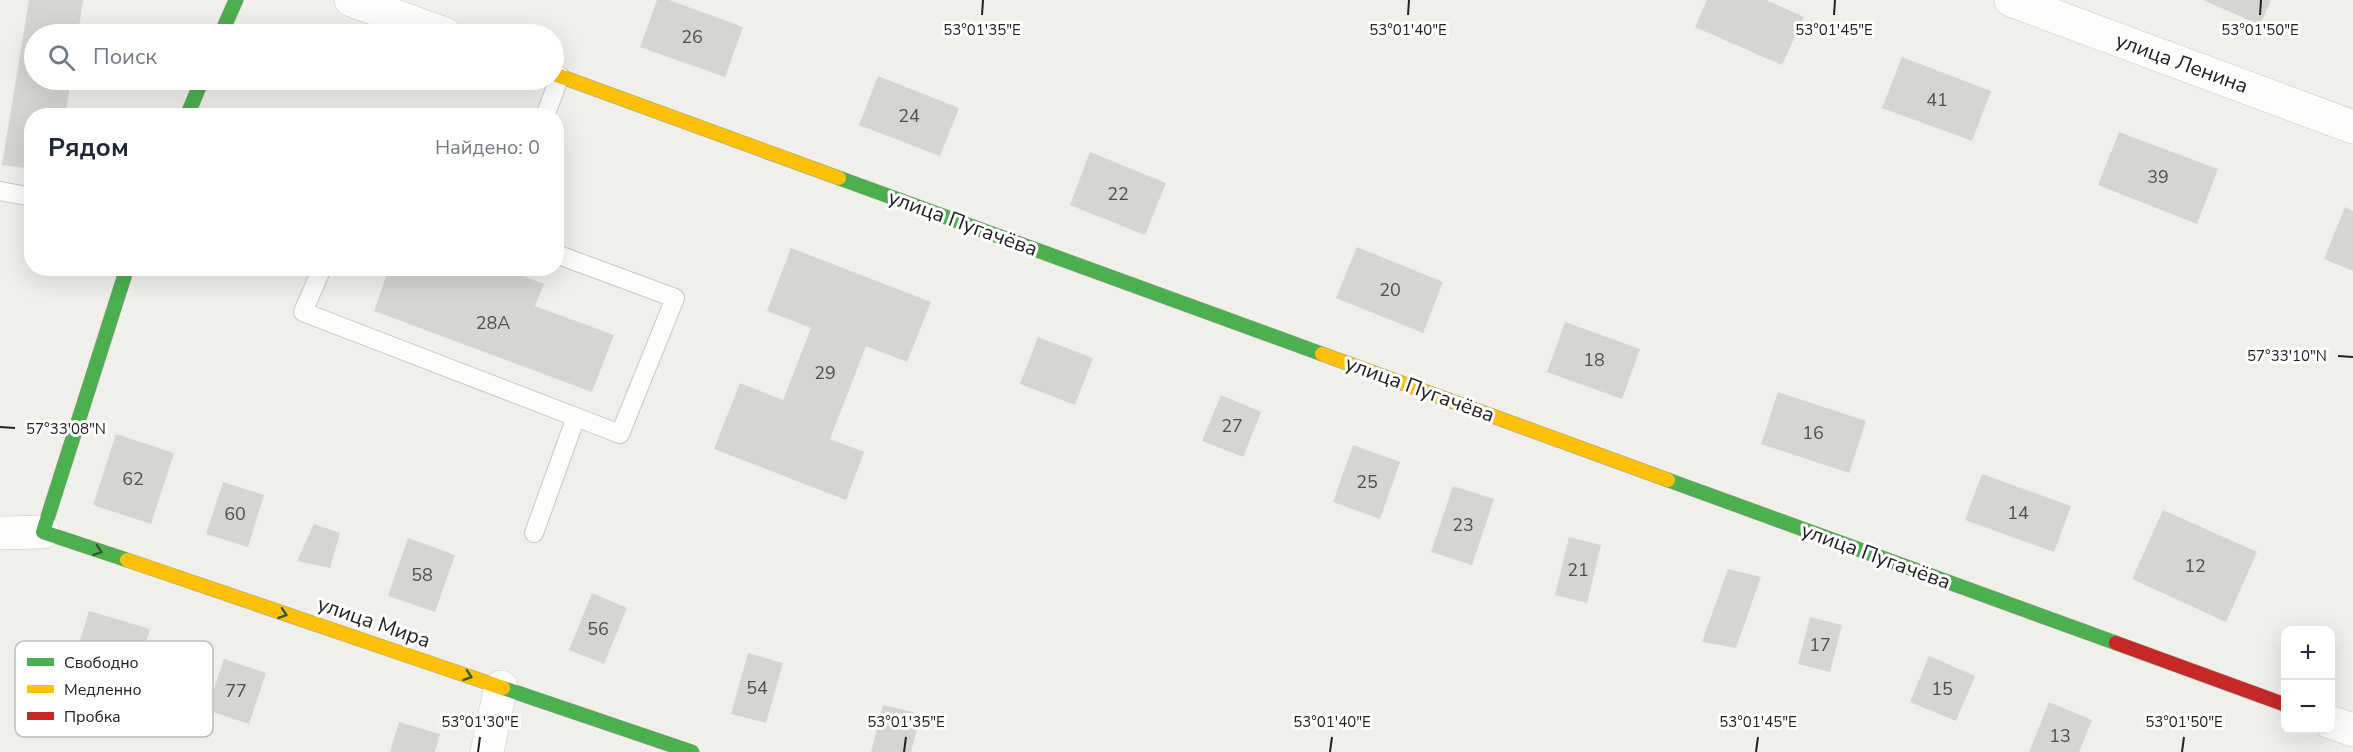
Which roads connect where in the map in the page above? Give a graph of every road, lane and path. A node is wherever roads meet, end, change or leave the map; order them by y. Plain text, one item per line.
1 (236, 0) edge
2 (351, 0) edge
3 (2011, 0) edge
4 (225, 24) edge
5 (417, 24) edge
6 (564, 78) edge
7 (198, 90) edge
8 (552, 90) edge
9 (190, 108) edge
10 (547, 108) edge
11 (2353, 127) edge
12 (0, 191) edge
13 (24, 196) edge
14 (564, 257) edge
15 (124, 276) edge
16 (319, 276) edge
17 (576, 417) junction
18 (43, 532) junction
19 (0, 533) edge
20 (534, 533) dead end
21 (501, 687) junction
22 (2281, 703) edge
23 (2335, 723) edge
24 (2353, 730) edge
25 (487, 752) edge
26 (692, 752) edge

1 - 4 street
2 - 5 street
3 - 11 street, улица Ленина
6 - 22 street, улица Пугачёва
7 - 9 street
8 - 10 lane
12 - 13 lane
14 - 17 lane
15 - 18 street
16 - 17 lane
17 - 20 lane
18 - 19 street
18 -> 21 street, улица Мира
21 - 25 street
21 - 26 street, улица Мира
23 - 24 street

